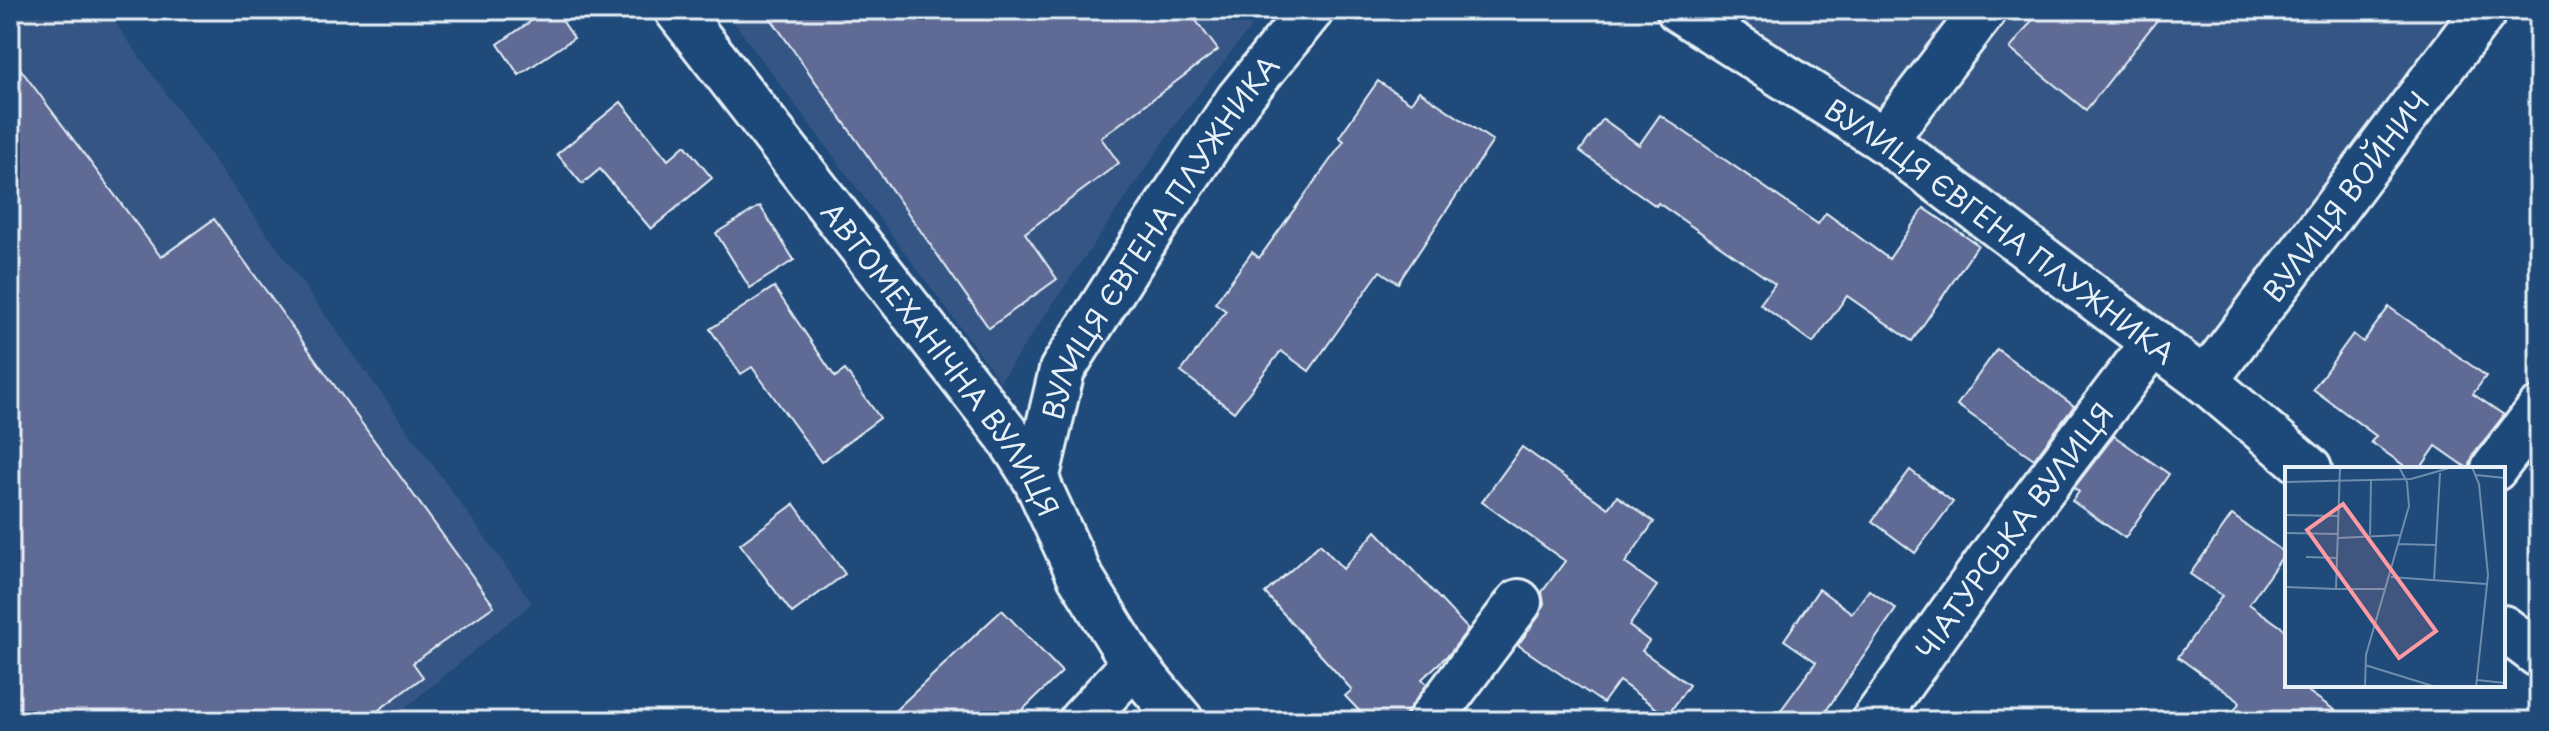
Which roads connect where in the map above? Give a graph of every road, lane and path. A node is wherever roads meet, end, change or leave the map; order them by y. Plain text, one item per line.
1 (677, 10) edge
2 (1311, 10) edge
3 (1679, 10) edge
4 (1984, 10) edge
5 (2485, 10) edge
6 (1884, 140) junction
7 (2154, 342) junction
8 (2205, 381) junction
9 (2539, 410) edge
10 (2307, 467) edge
11 (2496, 467) edge
12 (1036, 480) junction
13 (1519, 602) dead end
14 (2505, 630) edge
15 (2539, 655) edge
16 (1134, 664) junction
17 (1081, 721) edge
18 (1181, 721) edge
19 (1430, 721) edge
20 (1874, 721) edge

1 - 12 street, АВТОМЕХАНІЧНА ВУЛИЦЯ
2 - 12 street, ВУЛИЦЯ ЄВГЕНА ПЛУЖНИКА
3 - 6 street, ВУЛИЦЯ ЄВГЕНА ПЛУЖНИКА
4 - 6 street
5 - 8 street, ВУЛИЦЯ ВОЙНИЧ
6 - 7 street, ВУЛИЦЯ ЄВГЕНА ПЛУЖНИКА
7 - 8 street, ВУЛИЦЯ ЄВГЕНА ПЛУЖНИКА
7 - 20 street, ЧІАТУРСЬКА ВУЛИЦЯ
8 - 10 street, ВУЛИЦЯ ЄВГЕНА ПЛУЖНИКА
9 - 11 street
12 - 16 street, АВТОМЕХАНІЧНА ВУЛИЦЯ
13 - 19 street
14 - 15 street
16 - 17 street
16 - 18 street, АВТОМЕХАНІЧНА ВУЛИЦЯ

